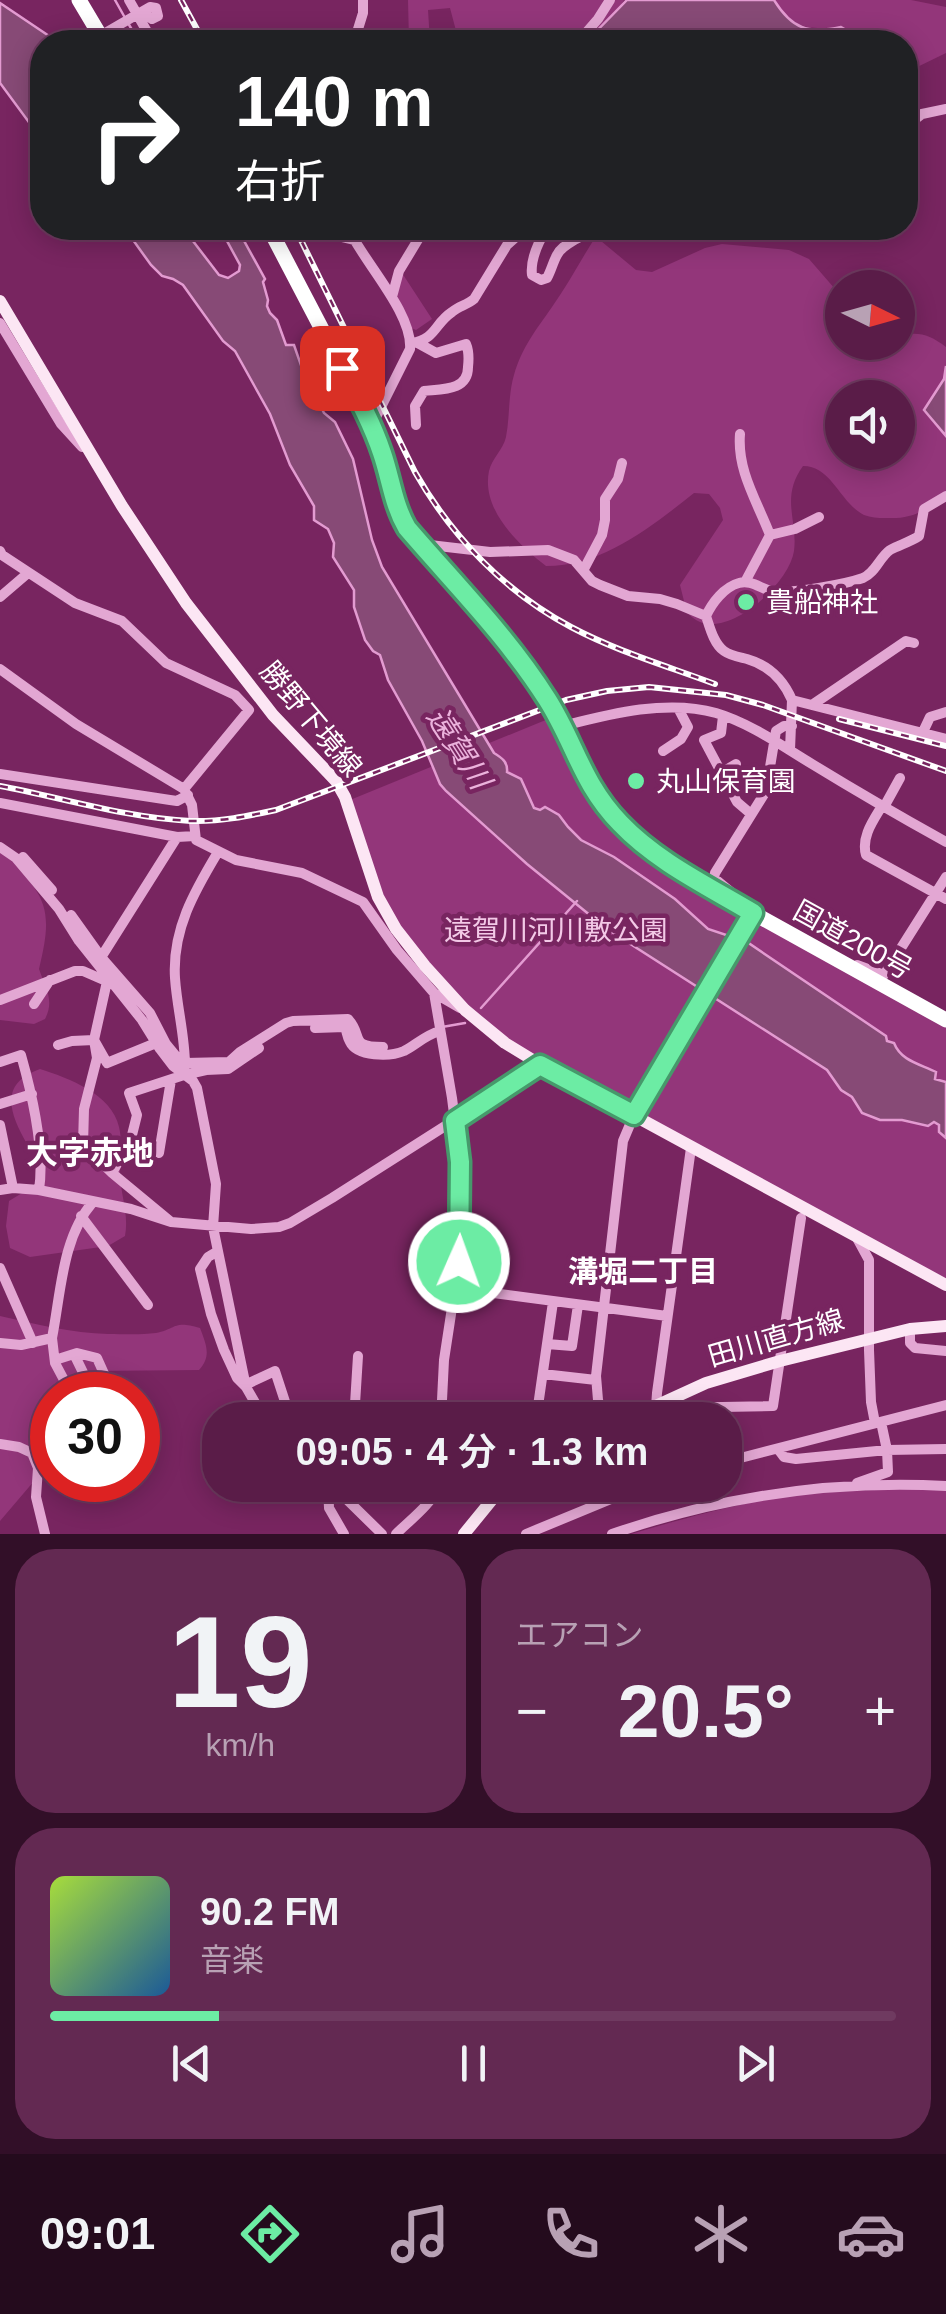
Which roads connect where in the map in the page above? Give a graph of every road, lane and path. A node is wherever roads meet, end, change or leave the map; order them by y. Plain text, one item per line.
1 (79, 0) edge
2 (129, 0) edge
3 (364, 0) edge
4 (610, 0) edge
5 (154, 3) edge
6 (137, 14) junction
7 (97, 30) edge
8 (115, 30) edge
9 (146, 30) edge
10 (358, 30) edge
11 (588, 30) edge
12 (946, 109) edge
13 (918, 117) edge
14 (275, 240) edge
15 (354, 240) edge
16 (417, 240) edge
17 (512, 240) edge
18 (540, 240) edge
19 (575, 240) edge
20 (391, 298) junction
21 (0, 301) edge
22 (0, 322) edge
23 (414, 343) junction
24 (372, 425) junction
25 (416, 426) dead end
26 (740, 434) dead end
27 (94, 458) junction
28 (622, 463) dead end
29 (946, 496) edge
30 (819, 517) dead end
31 (770, 535) junction
32 (421, 544) junction
33 (0, 551) edge
34 (584, 569) junction
35 (28, 574) junction
36 (745, 582) junction
37 (0, 597) edge
38 (706, 616) junction
39 (914, 642) dead end
40 (0, 669) edge
41 (792, 700) junction
42 (812, 706) junction
43 (678, 708) junction
44 (946, 712) edge
45 (724, 716) junction
46 (563, 726) junction
47 (792, 726) junction
48 (922, 734) junction
49 (946, 739) edge
50 (774, 742) junction
51 (790, 750) junction
52 (664, 751) dead end
53 (736, 764) dead end
54 (720, 773) junction
55 (0, 774) edge
56 (900, 778) dead end
57 (186, 792) junction
58 (0, 803) edge
59 (883, 807) junction
60 (751, 814) junction
61 (195, 836) junction
62 (178, 838) junction
63 (946, 842) edge
64 (0, 847) edge
65 (218, 852) junction
66 (946, 878) edge
67 (941, 897) edge
68 (748, 912) junction
69 (99, 960) junction
70 (849, 967) junction
71 (51, 979) junction
72 (107, 979) junction
73 (434, 994) junction
74 (0, 1000) edge
75 (34, 1004) dead end
76 (465, 1010) junction
77 (946, 1020) edge
78 (439, 1029) junction
79 (94, 1040) junction
80 (156, 1043) junction
81 (58, 1045) dead end
82 (0, 1062) edge
83 (540, 1065) junction
84 (184, 1069) junction
85 (171, 1080) junction
86 (32, 1094) junction
87 (0, 1104) edge
88 (636, 1112) junction
89 (455, 1121) junction
90 (0, 1125) edge
91 (131, 1139) junction
92 (2, 1147) edge
93 (691, 1148) junction
94 (112, 1173) junction
95 (13, 1188) junction
96 (0, 1190) edge
97 (39, 1190) junction
98 (93, 1202) junction
99 (81, 1216) junction
100 (801, 1218) dead end
101 (171, 1222) junction
102 (213, 1227) junction
103 (854, 1234) junction
104 (218, 1251) junction
105 (1, 1271) edge
106 (946, 1285) edge
107 (456, 1288) junction
108 (552, 1302) junction
109 (148, 1305) dead end
110 (578, 1305) junction
111 (606, 1309) junction
112 (667, 1316) junction
113 (946, 1326) edge
114 (910, 1328) junction
115 (52, 1338) junction
116 (870, 1338) junction
117 (33, 1342) junction
118 (0, 1343) edge
119 (547, 1344) junction
120 (946, 1352) edge
121 (74, 1354) junction
122 (358, 1356) dead end
123 (55, 1360) junction
124 (780, 1361) junction
125 (61, 1372) edge
126 (83, 1372) edge
127 (104, 1372) edge
128 (542, 1374) junction
129 (596, 1380) junction
130 (246, 1386) junction
131 (255, 1402) edge
132 (285, 1402) edge
133 (355, 1402) edge
134 (442, 1402) edge
135 (538, 1402) edge
136 (599, 1402) edge
137 (656, 1402) edge
138 (674, 1402) edge
139 (946, 1405) edge
140 (742, 1407) edge
141 (878, 1423) junction
142 (0, 1444) edge
143 (778, 1449) junction
144 (886, 1450) junction
145 (946, 1450) edge
146 (30, 1452) edge
147 (742, 1458) edge
148 (946, 1486) edge
149 (849, 1487) junction
150 (37, 1502) edge
151 (329, 1502) edge
152 (348, 1502) edge
153 (428, 1502) edge
154 (490, 1502) edge
155 (606, 1502) edge
156 (44, 1534) edge
157 (344, 1534) edge
158 (382, 1534) edge
159 (396, 1534) edge
160 (464, 1534) edge
161 (526, 1534) edge
162 (612, 1534) edge

1 - 7 highway
2 - 6 street
3 - 10 street
4 - 11 street
5 - 6 street
6 - 8 street
6 - 9 street
12 - 13 street
14 - 24 highway, 国道200号
15 - 20 street
16 - 20 street
17 - 23 street
18 - 19 street
20 - 23 street
21 - 27 main road, 勝野下境線
22 - 27 street
23 - 24 street
23 - 25 street
24 - 32 highway, 国道200号
26 - 31 street
27 - 76 main road, 勝野下境線
28 - 34 street
29 - 36 street
30 - 31 street
31 - 36 street
32 - 34 street
32 - 46 highway, 国道200号
33 - 35 street
34 - 38 street
35 - 37 street
35 - 57 street
36 - 38 street
38 - 41 street
39 - 42 street
40 - 57 street
41 - 42 street
41 - 47 street
42 - 48 street
43 - 45 street
43 - 46 street
43 - 52 street
44 - 48 street
45 - 50 street
45 - 54 street
46 - 68 highway, 国道200号
47 - 50 street
47 - 51 street
48 - 49 street
50 - 51 street
50 - 60 street
51 - 59 street
53 - 54 street
54 - 60 street
55 - 57 street
56 - 59 street
57 - 61 street
58 - 62 street
59 - 63 street
59 - 67 street
60 - 68 street
61 - 62 street
61 - 65 street
62 - 69 street
64 - 69 street
65 - 73 street
65 - 84 street
66 - 67 street
67 - 70 street
68 - 70 highway, 国道200号
68 - 88 street
69 - 72 street
69 - 84 street
70 - 77 highway, 国道200号
71 - 72 street
71 - 74 street
71 - 75 street
72 - 79 street
72 - 80 street
73 - 76 street
73 - 78 street
76 - 83 main road, 勝野下境線
78 - 84 street
78 - 89 street
79 - 80 street
79 - 81 street
79 - 94 street
80 - 84 street
82 - 86 street
83 - 88 main road, 勝野下境線
83 - 89 street
84 - 85 street
84 - 102 street
85 - 91 street
85 - 91 street
86 - 87 street
86 - 97 street
88 - 93 main road, 勝野下境線
88 - 111 street
89 - 102 street
89 - 107 street
90 - 92 street
91 - 94 street
92 - 95 street
93 - 103 main road, 勝野下境線
93 - 112 street
94 - 101 street
95 - 96 street
95 - 97 street
97 - 98 street
98 - 99 street
98 - 101 street
99 - 109 street
99 - 115 street
100 - 124 street
101 - 102 street
102 - 104 street
103 - 106 main road, 勝野下境線
103 - 116 street
104 - 130 street
104 - 130 street
105 - 117 street
107 - 108 street
107 - 134 street
108 - 110 street
108 - 119 street
110 - 111 street
110 - 119 street
111 - 112 street
111 - 129 street
112 - 137 street
113 - 114 main road, 田川直方線
114 - 116 main road, 田川直方線
114 - 120 street
115 - 117 street
115 - 123 street
116 - 124 main road, 田川直方線
116 - 141 street
117 - 118 street
119 - 128 street
121 - 123 street
121 - 126 street
121 - 127 street
122 - 133 street
123 - 125 street
124 - 138 main road, 田川直方線
124 - 140 street
128 - 129 street
128 - 135 street
129 - 136 street
130 - 131 street
130 - 132 street
139 - 141 street
141 - 143 street
141 - 144 street
142 - 146 street
143 - 144 street
143 - 147 street
144 - 145 street
144 - 149 street
148 - 149 street
149 - 162 street
150 - 156 street
151 - 157 street
152 - 158 street
153 - 159 street
154 - 160 main road
155 - 161 street

